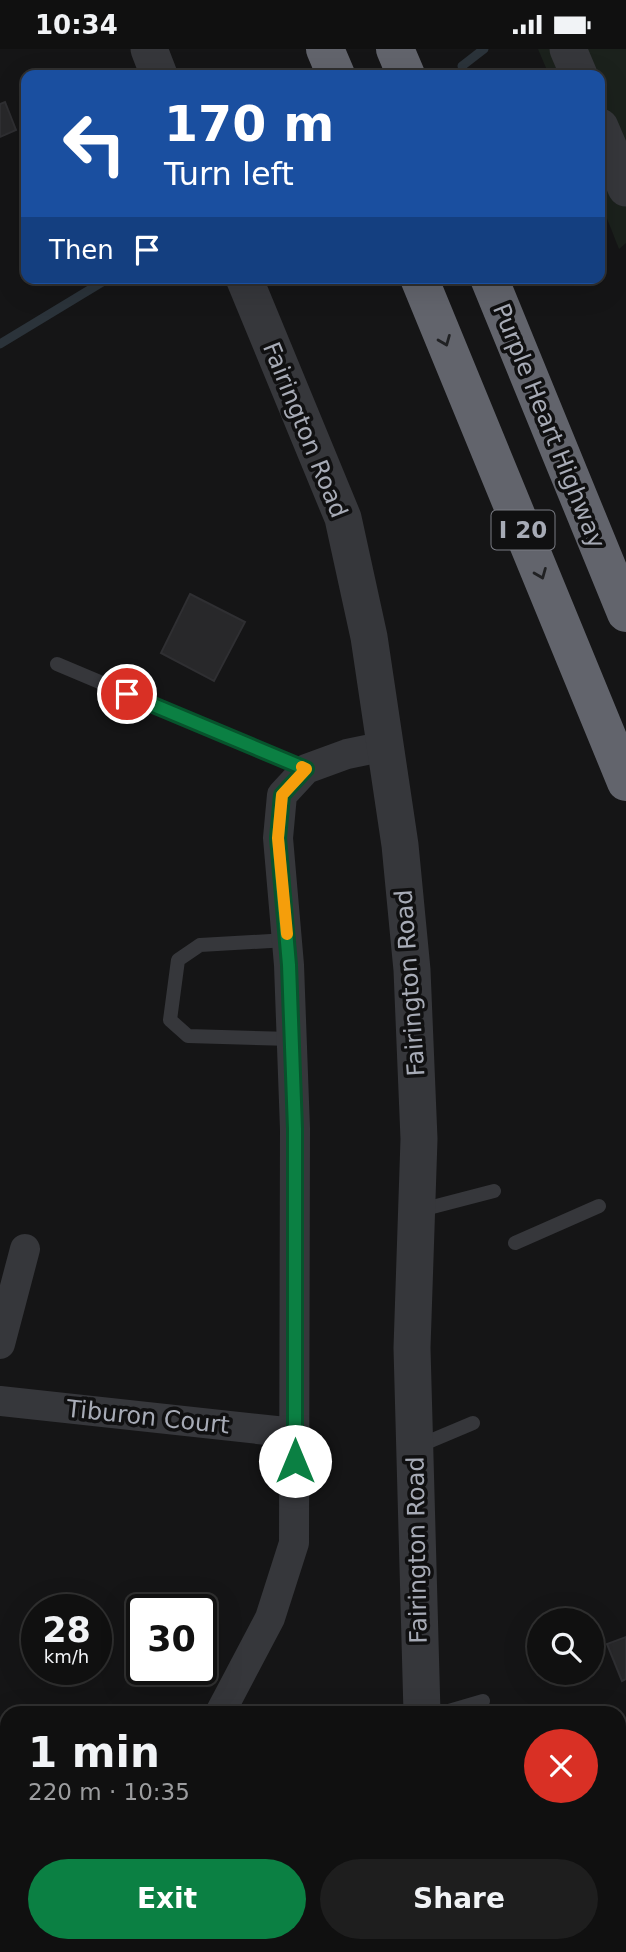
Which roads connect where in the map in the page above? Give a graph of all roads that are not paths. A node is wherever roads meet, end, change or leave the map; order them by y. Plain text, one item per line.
1 (149, 49) edge
2 (325, 49) edge
3 (395, 49) edge
4 (568, 49) edge
5 (157, 70) edge
6 (334, 70) edge
7 (404, 70) edge
8 (577, 70) edge
9 (605, 139) edge
10 (626, 188) edge
11 (246, 284) edge
12 (421, 284) edge
13 (491, 284) edge
14 (626, 613) edge
15 (57, 664) dead end
16 (386, 746) junction
17 (306, 769) junction
18 (626, 782) edge
19 (287, 940) junction
20 (292, 1039) junction
21 (494, 1191) dead end
22 (599, 1206) dead end
23 (417, 1211) junction
24 (515, 1243) dead end
25 (25, 1249) dead end
26 (0, 1344) edge
27 (0, 1401) edge
28 (474, 1423) dead end
29 (295, 1433) junction
30 (415, 1447) junction
31 (483, 1701) dead end
32 (224, 1706) edge
33 (422, 1706) edge
34 (466, 1706) edge

1 - 5 street
2 - 6 highway
3 - 7 highway
4 - 8 street
9 - 10 street
11 - 16 street, Fairington Road
12 -> 18 highway, I 20
13 - 14 highway, Purple Heart Highway / I 20
15 - 17 lane
16 - 17 street
16 - 23 street, Fairington Road
17 - 19 street
19 - 20 street
19 - 20 lane
20 - 29 street
21 - 23 lane
22 - 24 lane
23 - 30 street, Fairington Road
25 - 26 street
27 - 29 street, Tiburon Court
28 - 30 lane
29 - 32 street
30 - 33 street, Fairington Road
31 - 34 lane

